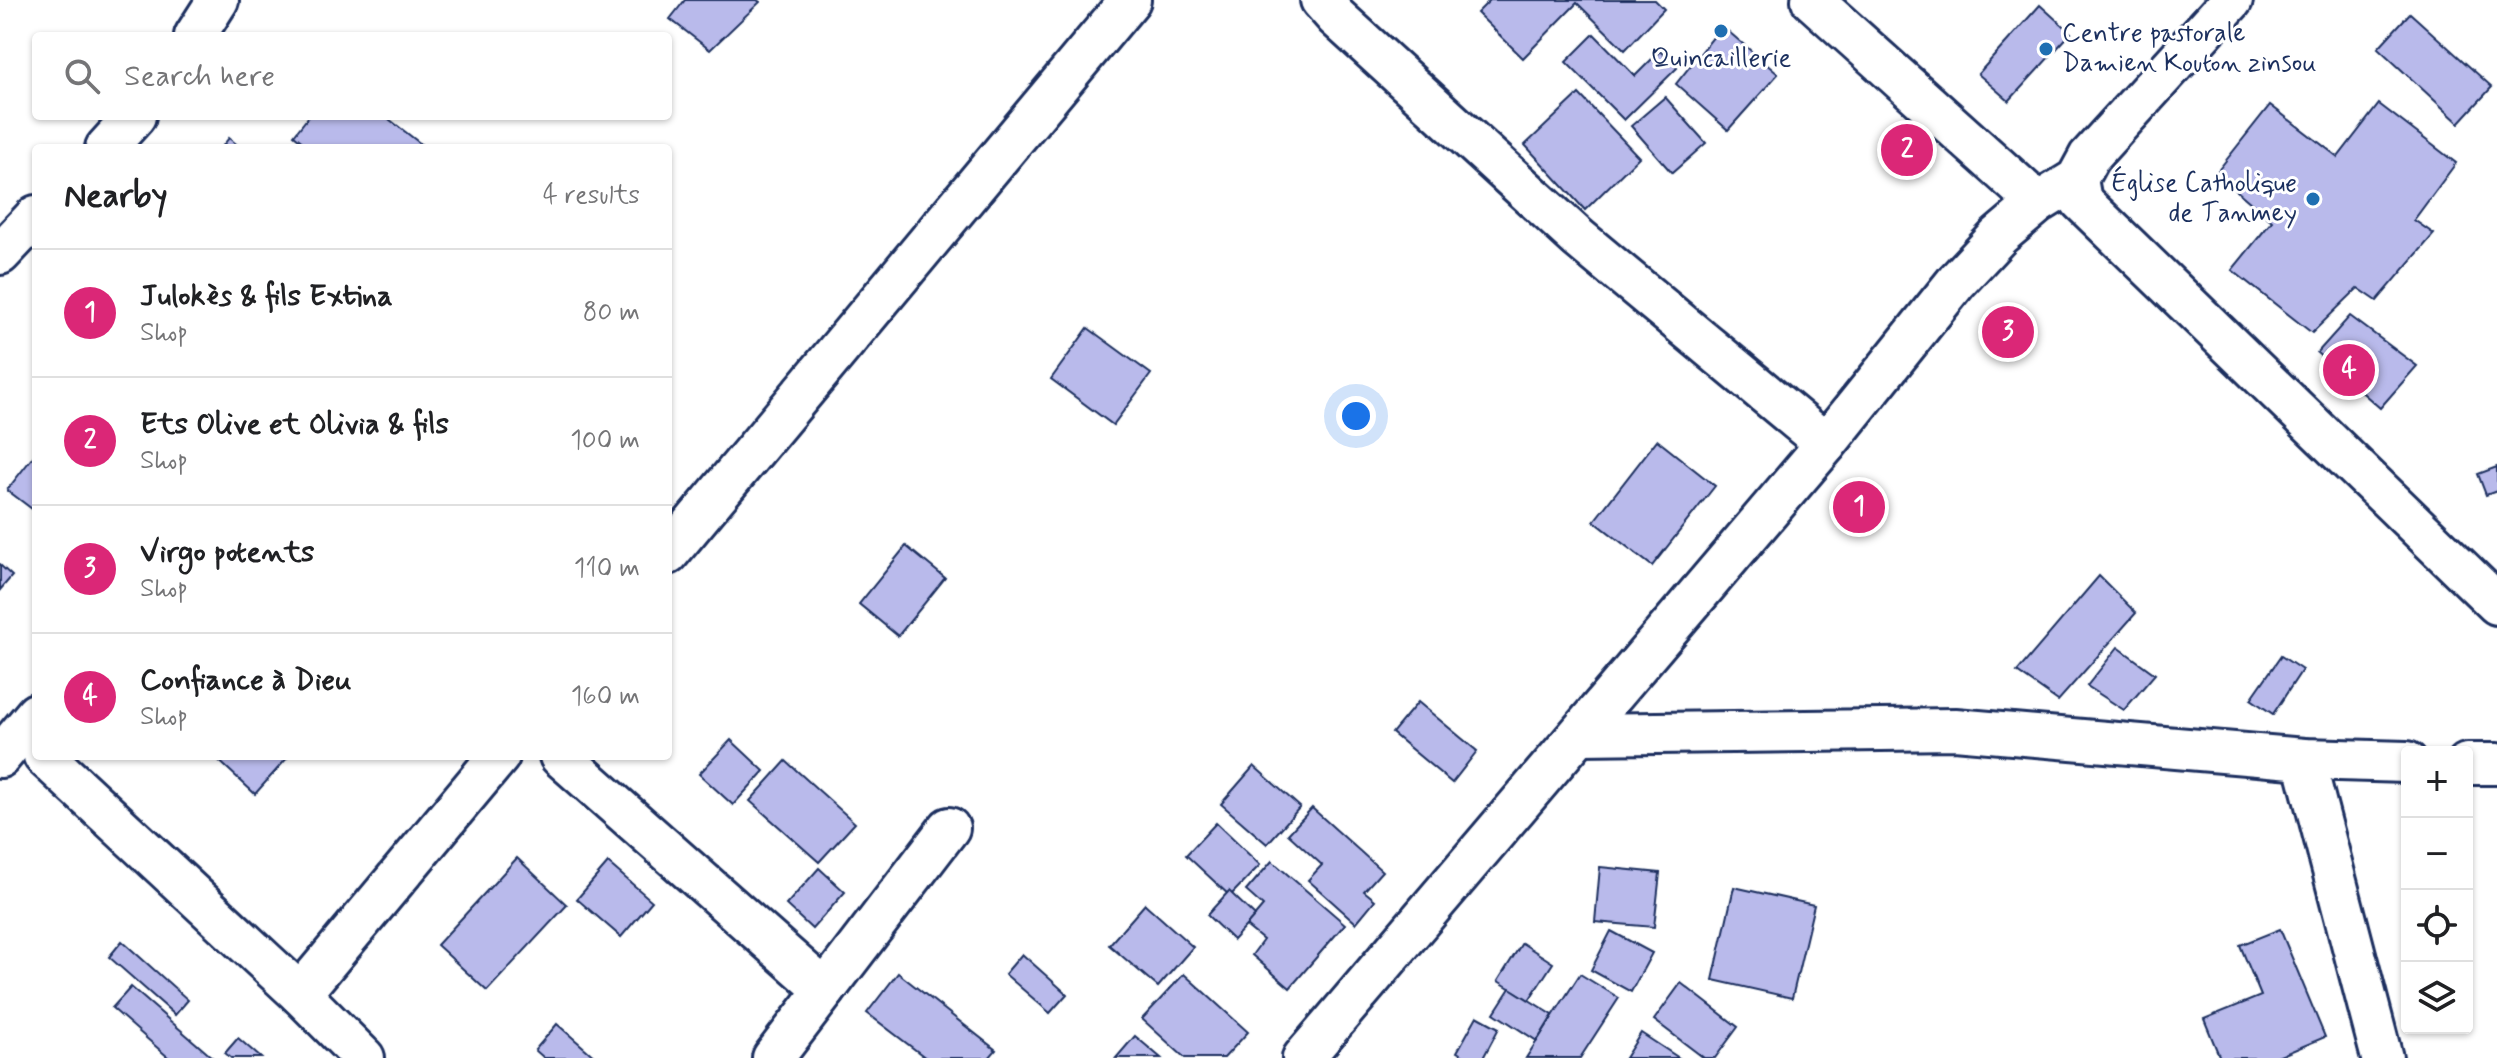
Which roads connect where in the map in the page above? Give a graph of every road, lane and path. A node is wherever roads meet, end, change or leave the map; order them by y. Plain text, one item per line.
1 (218, 0) edge
2 (1130, 0) edge
3 (1321, 0) edge
4 (1812, 0) edge
5 (2232, 0) edge
6 (198, 32) edge
7 (131, 120) edge
8 (110, 144) edge
9 (2077, 179) junction
10 (2038, 203) junction
11 (32, 220) edge
12 (0, 254) edge
13 (1826, 444) junction
14 (672, 549) edge
15 (2497, 604) edge
16 (1581, 734) junction
17 (2304, 759) junction
18 (47, 760) edge
19 (496, 760) edge
20 (565, 760) edge
21 (2401, 762) edge
22 (2473, 764) edge
23 (2497, 764) edge
24 (949, 828) dead end
25 (825, 990) junction
26 (300, 994) junction
27 (364, 1058) edge
28 (773, 1058) edge
29 (1303, 1058) edge
30 (2382, 1058) edge

1 - 6 street
2 - 14 street
3 - 13 street
4 - 10 street
5 - 9 street
7 - 8 street
9 - 10 street
9 - 15 street
10 - 13 street
11 - 12 street
13 - 16 street
16 - 17 street
16 - 29 street
17 - 21 street
17 - 30 street
18 - 26 street
19 - 26 street
20 - 25 street
22 - 23 street
24 - 25 street
25 - 28 street
26 - 27 street

